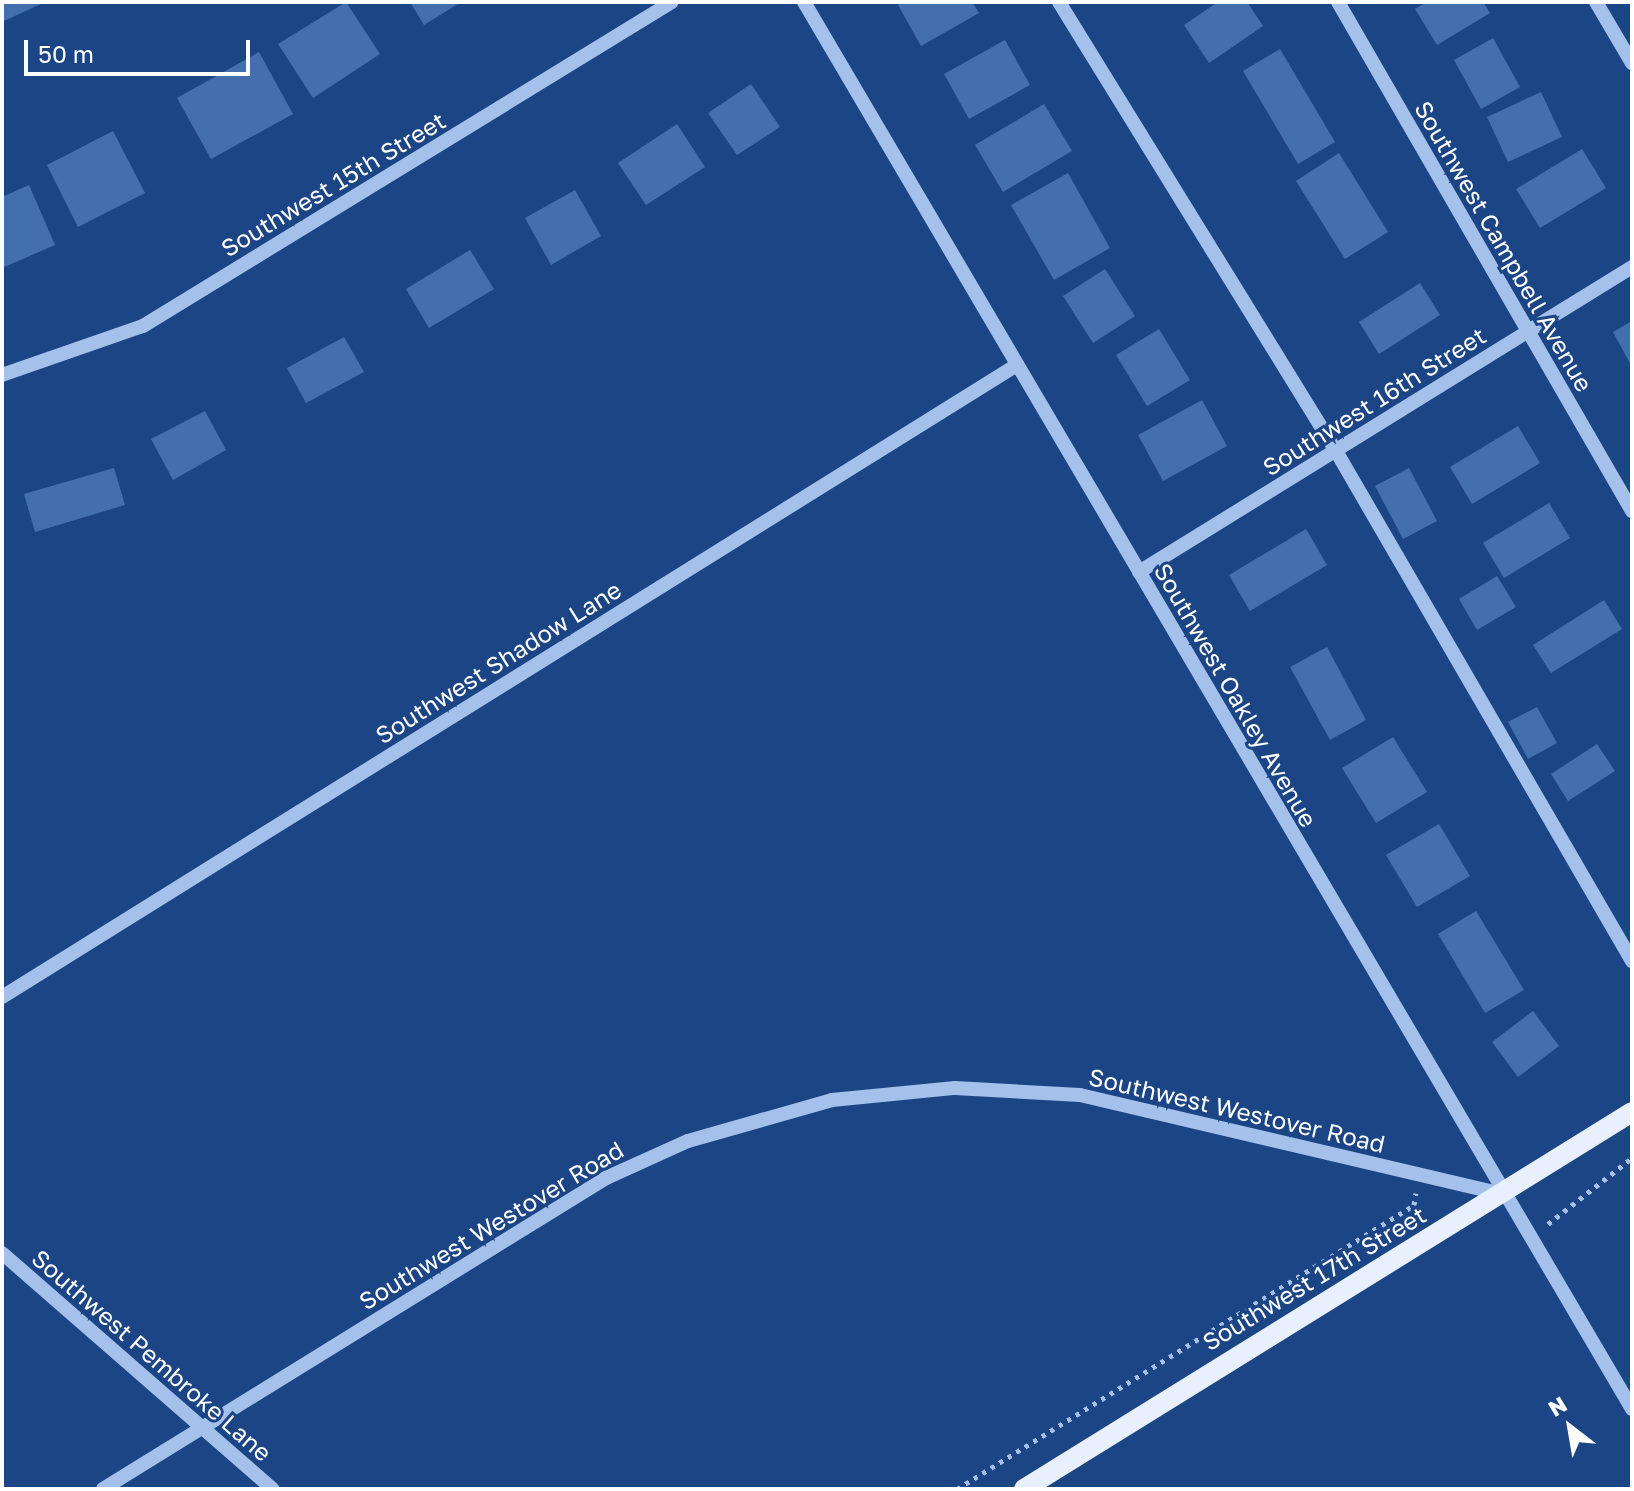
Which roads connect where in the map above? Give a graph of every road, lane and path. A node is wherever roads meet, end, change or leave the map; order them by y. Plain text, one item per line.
1 (672, 2) edge
2 (804, 2) edge
3 (1059, 2) edge
4 (1338, 2) edge
5 (1596, 2) edge
6 (1632, 63) edge
7 (1632, 267) edge
8 (1528, 331) junction
9 (1017, 365) junction
10 (2, 375) edge
11 (1336, 451) junction
12 (1632, 511) edge
13 (1139, 572) junction
14 (1632, 961) edge
15 (2, 997) edge
16 (1632, 1112) edge
17 (1632, 1158) edge
18 (1420, 1175) junction
19 (1501, 1194) junction
20 (1527, 1237) junction
21 (2, 1253) edge
22 (1632, 1409) edge
23 (203, 1426) junction
24 (103, 1489) edge
25 (273, 1489) edge
26 (957, 1489) edge
27 (1024, 1489) edge

1 - 10 street, Southwest 15th Street
2 - 9 street, Southwest Oakley Avenue
3 - 11 street
4 - 8 street, Southwest Campbell Avenue
5 - 6 street
7 - 8 street, Southwest 16th Street
8 - 11 street, Southwest 16th Street
8 - 12 street, Southwest Campbell Avenue
9 - 13 street, Southwest Oakley Avenue
9 - 15 street, Southwest Shadow Lane
11 - 13 street, Southwest 16th Street
11 - 14 street
13 - 19 street, Southwest Oakley Avenue
16 - 19 main road, Southwest 17th Street
17 - 20 path
18 - 19 street, Southwest Westover Road
18 - 23 street, Southwest Westover Road
18 - 26 path
19 - 20 street, Southwest Oakley Avenue
19 - 27 main road, Southwest 17th Street
20 - 22 street, Southwest Oakley Avenue
21 - 23 street, Southwest Pembroke Lane
23 - 24 street, Southwest Westover Road
23 - 25 street, Southwest Pembroke Lane

